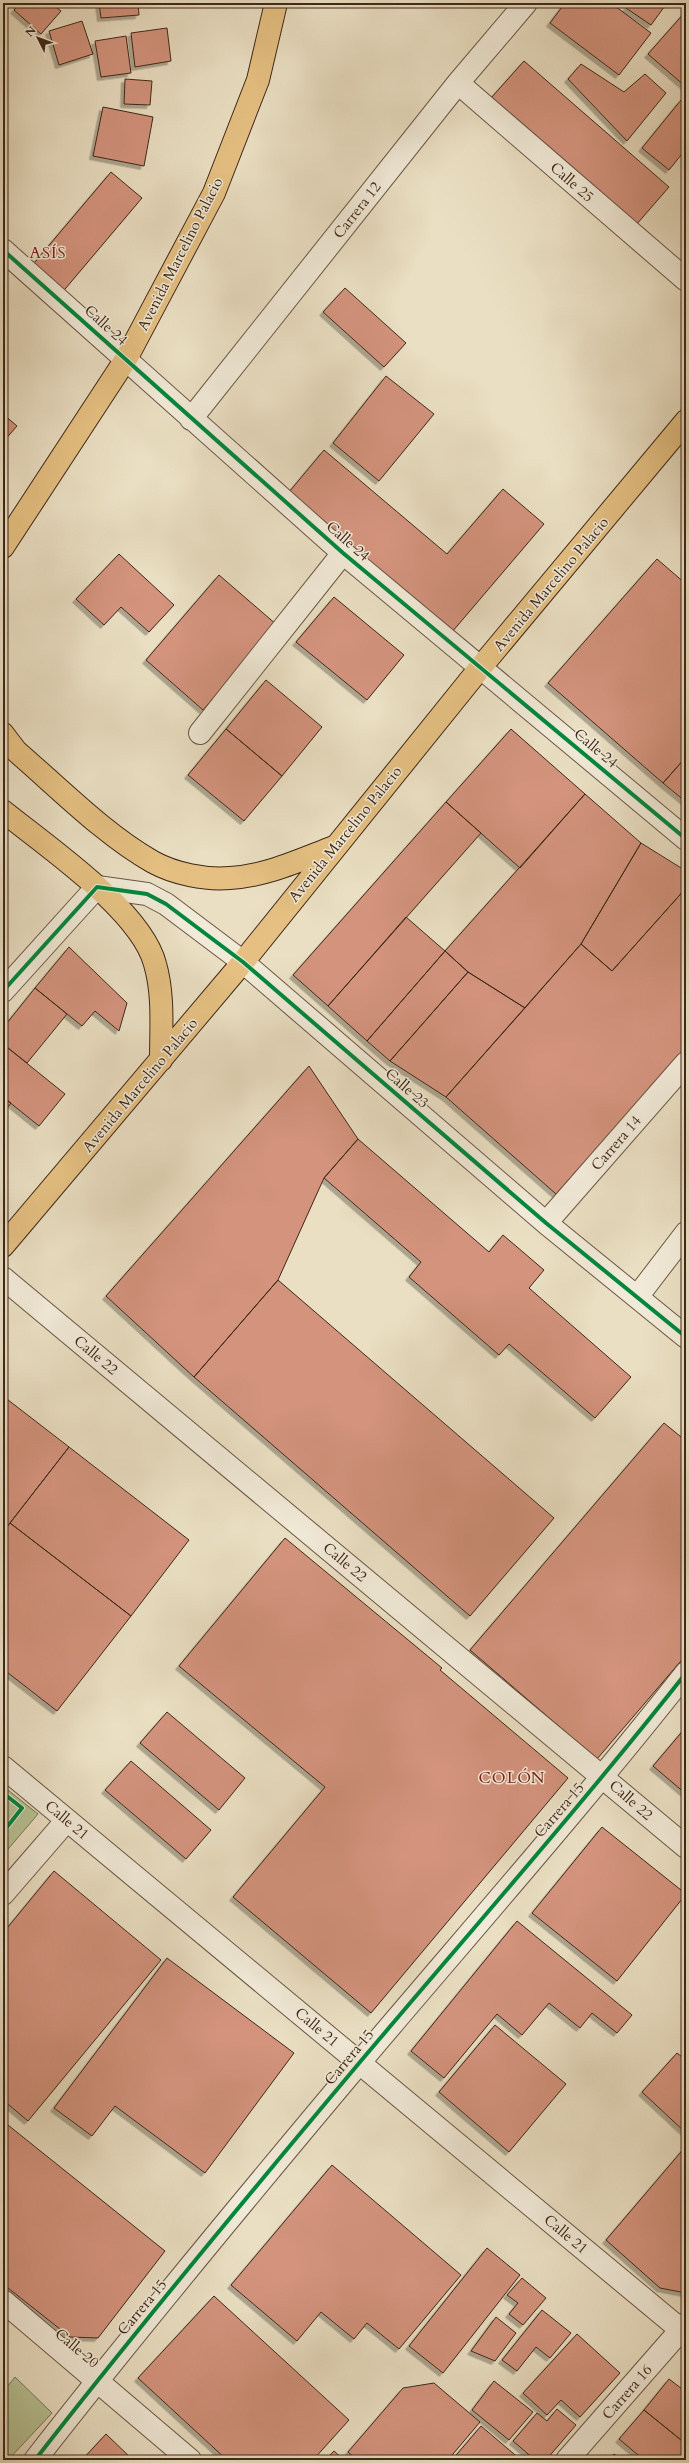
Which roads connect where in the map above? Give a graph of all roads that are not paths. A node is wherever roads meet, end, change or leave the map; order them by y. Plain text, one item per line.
1 (276, 3) edge
2 (526, 3) edge
3 (458, 83) junction
4 (3, 250) edge
5 (686, 280) edge
6 (126, 359) junction
7 (191, 419) junction
8 (686, 421) edge
9 (3, 547) edge
10 (343, 553) junction
11 (480, 668) junction
12 (200, 732) dead end
13 (3, 734) edge
14 (3, 811) edge
15 (686, 839) edge
16 (334, 847) junction
17 (97, 886) junction
18 (243, 962) junction
19 (3, 991) edge
20 (162, 1060) junction
21 (686, 1063) edge
22 (546, 1223) junction
23 (683, 1244) edge
24 (3, 1246) edge
25 (3, 1278) edge
26 (637, 1297) junction
27 (686, 1337) edge
28 (686, 1673) edge
29 (3, 1767) edge
30 (604, 1777) junction
31 (67, 1820) junction
32 (686, 1847) edge
33 (3, 1894) edge
34 (359, 2063) junction
35 (3, 2301) edge
36 (684, 2329) edge
37 (97, 2381) junction
38 (35, 2460) edge
39 (190, 2460) edge
40 (567, 2460) edge

1 - 6 main road, Avenida Marcelino Palacio
2 - 3 street, Carrera 12
3 - 5 street, Calle 25
3 - 7 street, Carrera 12
4 - 6 street, Calle 24
6 - 7 street, Calle 24
6 - 9 main road, Avenida Marcelino Palacio
7 - 10 street, Calle 24
8 - 11 main road, Avenida Marcelino Palacio
10 - 11 street, Calle 24
10 - 12 street
11 - 15 street, Calle 24
11 - 16 main road, Avenida Marcelino Palacio
13 - 16 main road
14 - 17 main road
16 - 18 main road, Avenida Marcelino Palacio
17 - 18 street, Calle 23
17 - 19 street
17 - 20 main road
18 - 20 main road, Avenida Marcelino Palacio
18 - 22 street, Calle 23
20 - 24 main road, Avenida Marcelino Palacio
21 - 22 street, Carrera 14
22 - 26 street, Calle 23
23 - 26 street
25 - 30 street, Calle 22
26 - 27 street, Calle 23
28 - 30 street, Carrera 15
29 - 31 street, Calle 21
30 - 32 street, Calle 22
30 - 34 street, Carrera 15
31 - 33 street
31 - 34 street, Calle 21
34 - 36 street, Calle 21
34 - 37 street, Carrera 15
35 - 37 street, Calle 20
36 - 40 street, Carrera 16
37 - 38 street, Carrera 15
37 - 39 street, Calle 20

